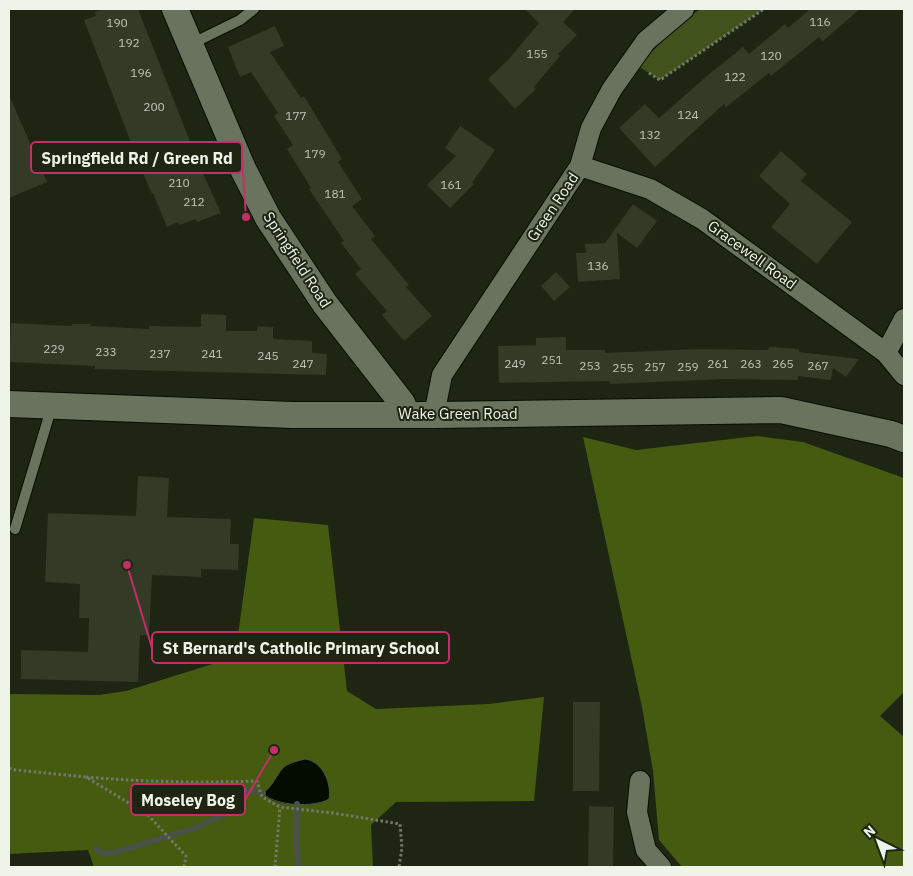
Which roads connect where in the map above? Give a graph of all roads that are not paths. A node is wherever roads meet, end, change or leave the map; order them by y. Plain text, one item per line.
1 (175, 9) edge
2 (254, 9) edge
3 (684, 9) edge
4 (190, 45) junction
5 (580, 166) junction
6 (904, 319) edge
7 (886, 353) junction
8 (904, 376) edge
9 (9, 404) edge
10 (52, 405) junction
11 (407, 415) junction
12 (434, 415) junction
13 (904, 438) edge
14 (15, 529) dead end
15 (640, 781) dead end
16 (660, 867) edge

1 - 4 street, Springfield Road
2 - 4 lane
3 - 5 street, Green Road
4 - 11 street, Springfield Road
5 - 7 street, Gracewell Road
5 - 12 street, Green Road
6 - 7 street
7 - 8 street, Gracewell Road
9 - 10 street, Wake Green Road
10 - 11 street, Wake Green Road
10 - 14 lane
11 - 12 street, Wake Green Road
12 - 13 street, Wake Green Road
15 - 16 street

